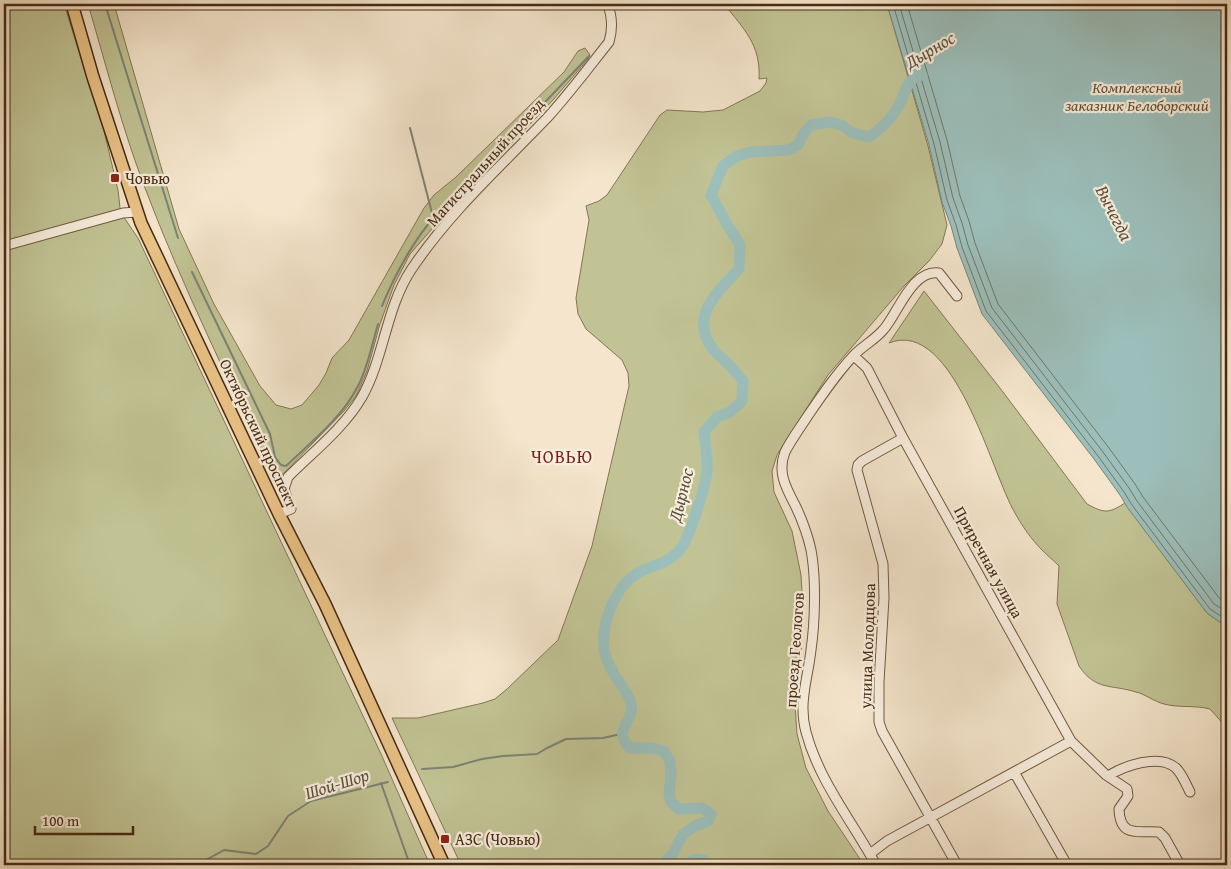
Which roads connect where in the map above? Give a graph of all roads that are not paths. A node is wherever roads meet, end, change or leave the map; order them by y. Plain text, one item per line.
1 (72, 4) edge
2 (608, 4) edge
3 (137, 212) junction
4 (4, 246) edge
5 (957, 296) dead end
6 (854, 356) junction
7 (903, 438) junction
8 (279, 514) junction
9 (1071, 741) junction
10 (1014, 772) junction
11 (1108, 776) junction
12 (1190, 792) dead end
13 (930, 817) junction
14 (870, 854) junction
15 (444, 865) edge
16 (876, 865) edge
17 (957, 865) edge
18 (1067, 865) edge
19 (1180, 865) edge

1 - 3 main road, Октябрьский проспект
2 - 8 street, Магистральный проезд
3 - 4 street
3 - 8 main road, Октябрьский проспект
5 - 6 street, проезд Геологов
6 - 7 street, Приречная улица
6 - 14 street, проезд Геологов
7 - 9 street, Приречная улица
7 - 13 street, улица Молодцова
8 - 15 main road, Октябрьский проспект
9 - 10 street
9 - 11 street, Приречная улица
10 - 13 street
10 - 18 street
11 - 12 street
11 - 19 street, Приречная улица
13 - 14 street
13 - 17 street, улица Молодцова
14 - 16 street, проезд Геологов

